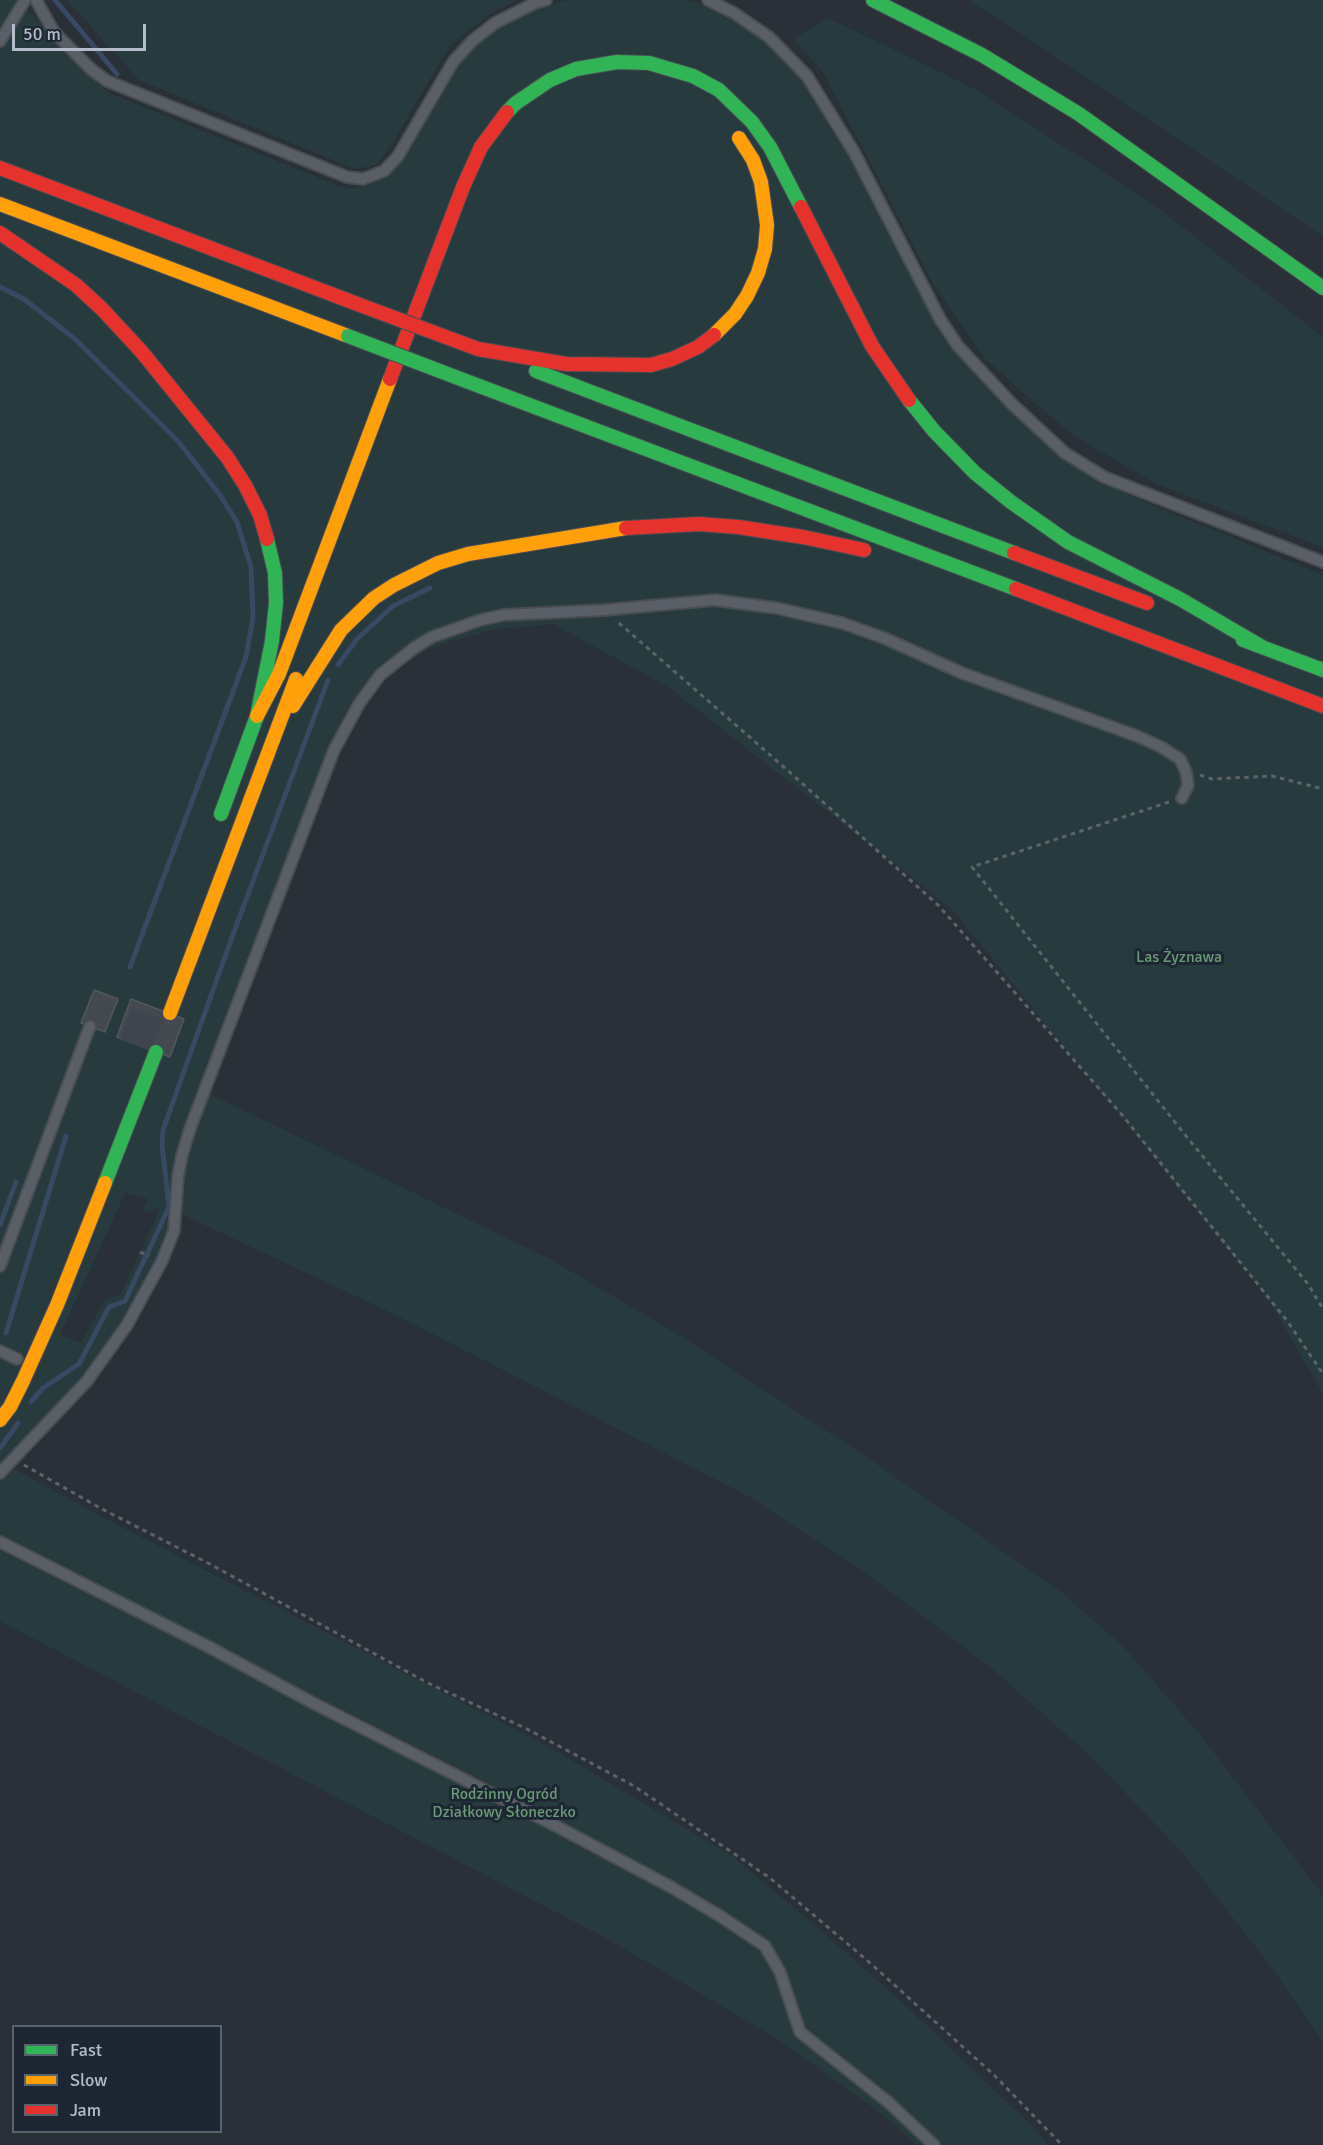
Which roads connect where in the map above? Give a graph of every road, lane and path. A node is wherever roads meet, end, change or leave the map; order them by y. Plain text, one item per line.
1 (25, 0) edge
2 (36, 0) edge
3 (546, 0) edge
4 (708, 0) edge
5 (873, 0) edge
6 (0, 41) edge
7 (730, 127) dead end
8 (0, 168) edge
9 (0, 204) edge
10 (0, 233) edge
11 (1323, 288) edge
12 (433, 320) dead end
13 (478, 349) junction
14 (412, 373) dead end
15 (1323, 562) edge
16 (972, 574) junction
17 (604, 610) junction
18 (1164, 610) dead end
19 (1186, 618) dead end
20 (1264, 648) junction
21 (301, 664) dead end
22 (1323, 670) edge
23 (1323, 706) edge
24 (257, 716) junction
25 (274, 738) junction
26 (1186, 772) junction
27 (1323, 789) edge
28 (1182, 798) joint
29 (218, 824) dead end
30 (170, 1013) dead end
31 (90, 1026) dead end
32 (156, 1052) dead end
33 (140, 1252) dead end
34 (145, 1254) dead end
35 (0, 1266) edge
36 (1323, 1310) edge
37 (0, 1351) edge
38 (19, 1354) joint
39 (11, 1374) dead end
40 (1323, 1374) edge
41 (0, 1420) edge
42 (13, 1459) junction
43 (0, 1473) edge
44 (0, 1542) edge
45 (934, 2145) edge
46 (1062, 2145) edge

1 - 6 lane
2 - 3 lane
4 - 15 lane
5 - 11 main road
7 - 13 main road
8 - 13 main road, bridge
9 - 16 main road, bridge
10 - 24 main road
12 - 14 main road
13 - 18 main road
16 - 23 main road
16 - 25 main road
17 - 26 lane
17 - 40 path
17 - 42 lane
19 - 20 main road
20 - 22 main road
20 - 24 main road
21 - 25 main road
24 - 29 main road
25 - 30 main road
26 - 27 path
26 - 28 lane
28 - 36 path
31 - 35 lane
32 - 41 main road
33 - 34 path
37 - 38 lane
38 - 39 main road
42 - 43 lane
42 - 46 path
44 - 45 lane

